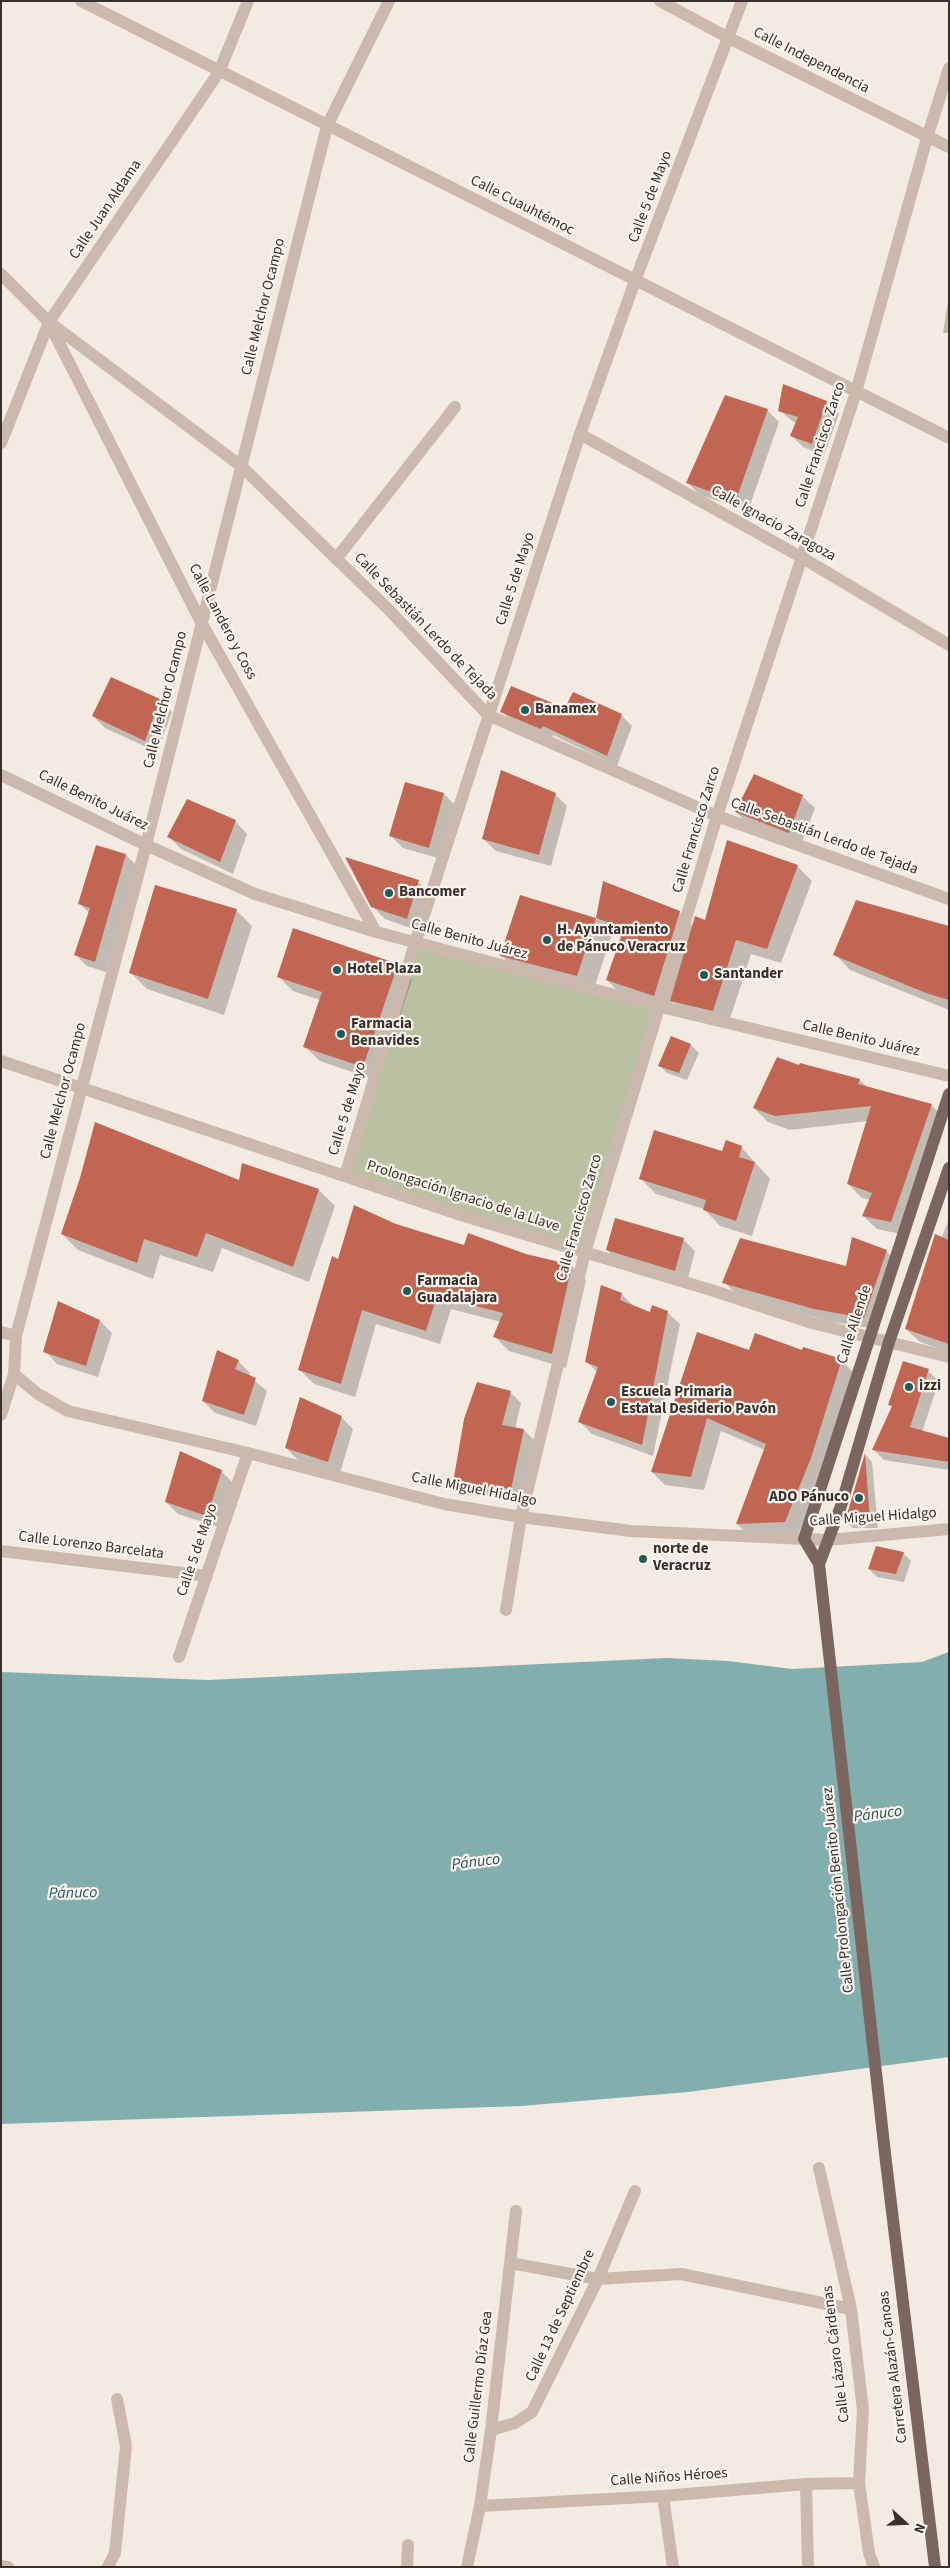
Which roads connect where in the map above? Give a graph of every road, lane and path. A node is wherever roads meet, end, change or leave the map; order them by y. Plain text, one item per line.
1 (81, 1) edge
2 (248, 1) edge
3 (389, 1) edge
4 (660, 1) edge
5 (742, 1) edge
6 (730, 38) junction
7 (949, 68) edge
8 (219, 72) junction
9 (327, 126) junction
10 (927, 138) junction
11 (949, 147) edge
12 (1, 274) edge
13 (635, 281) junction
14 (49, 322) junction
15 (856, 392) junction
16 (454, 407) dead end
17 (580, 434) junction
18 (949, 438) edge
19 (1, 443) edge
20 (241, 466) junction
21 (801, 557) junction
22 (336, 559) junction
23 (202, 624) junction
24 (949, 645) edge
25 (488, 715) junction
26 (1, 775) edge
27 (717, 816) junction
28 (146, 845) junction
29 (949, 899) edge
30 (376, 932) junction
31 (415, 942) junction
32 (661, 1007) junction
33 (1, 1061) edge
34 (949, 1076) edge
35 (82, 1087) junction
36 (949, 1094) edge
37 (949, 1168) edge
38 (345, 1176) junction
39 (585, 1252) junction
40 (1, 1332) edge
41 (16, 1336) junction
42 (868, 1337) junction
43 (889, 1342) junction
44 (949, 1357) edge
45 (14, 1374) junction
46 (2, 1411) edge
47 (248, 1453) junction
48 (521, 1518) junction
49 (949, 1530) edge
50 (804, 1539) junction
51 (828, 1540) junction
52 (1, 1551) edge
53 (819, 1564) junction
54 (207, 1576) junction
55 (506, 1610) dead end
56 (179, 1656) dead end
57 (886, 2162) joint
58 (819, 2168) dead end
59 (635, 2191) dead end
60 (516, 2211) dead end
61 (510, 2263) junction
62 (598, 2279) junction
63 (851, 2309) junction
64 (117, 2399) dead end
65 (491, 2430) junction
66 (859, 2483) junction
67 (806, 2484) junction
68 (663, 2496) junction
69 (480, 2506) junction
70 (408, 2545) dead end
71 (1, 2566) edge
72 (8, 2567) edge
73 (108, 2567) edge
74 (407, 2567) edge
75 (467, 2567) edge
76 (673, 2567) edge
77 (808, 2567) edge
78 (874, 2567) edge
79 (934, 2567) edge

1 - 8 street, Calle Cuauhtémoc
2 - 8 street, Calle Juan Aldama
3 - 9 street, Calle Melchor Ocampo
4 - 6 street, Calle Independencia
5 - 6 street, Calle 5 de Mayo
6 - 10 street, Calle Independencia
6 - 13 street, Calle 5 de Mayo
7 - 10 street, Calle Francisco Zarco
8 - 9 street, Calle Cuauhtémoc
8 - 14 street, Calle Juan Aldama
9 - 13 street, Calle Cuauhtémoc
9 - 20 street, Calle Melchor Ocampo
10 - 11 street, Calle Independencia
10 - 15 street, Calle Francisco Zarco
12 - 14 street
13 - 15 street, Calle Cuauhtémoc
13 - 17 street, Calle 5 de Mayo
14 - 19 street, Calle Juan Aldama
14 - 20 street, Calle Sebastián Lerdo de Tejada
14 - 23 street, Calle Landero y Coss
15 - 18 street, Calle Cuauhtémoc
15 - 21 street, Calle Francisco Zarco
16 - 22 street
17 - 21 street, Calle Ignacio Zaragoza
17 - 25 street, Calle 5 de Mayo
20 - 22 street, Calle Sebastián Lerdo de Tejada
20 - 23 street, Calle Melchor Ocampo
21 - 24 street, Calle Ignacio Zaragoza
21 - 27 street, Calle Francisco Zarco
22 - 25 street, Calle Sebastián Lerdo de Tejada
23 - 28 street, Calle Melchor Ocampo
23 - 30 street, Calle Landero y Coss
25 - 27 street, Calle Sebastián Lerdo de Tejada
25 - 31 street, Calle 5 de Mayo
26 - 28 street, Calle Benito Juárez
27 - 29 street, Calle Sebastián Lerdo de Tejada
27 - 32 street, Calle Francisco Zarco
28 - 30 street, Calle Benito Juárez
28 - 35 street, Calle Melchor Ocampo
30 - 31 street, Calle Benito Juárez
31 - 32 street, Calle Benito Juárez
31 - 38 street, Calle 5 de Mayo
32 - 34 street, Calle Benito Juárez
32 - 39 street, Calle Francisco Zarco
33 - 35 street, Prolongación Ignacio de la Llave
35 - 38 street, Prolongación Ignacio de la Llave
35 - 41 street, Calle Melchor Ocampo
36 - 42 main road, Calle Allende
37 - 43 main road
38 - 39 street, Prolongación Ignacio de la Llave
39 - 42 street, Prolongación Ignacio de la Llave
39 - 48 street, Calle Francisco Zarco
40 - 41 street
41 - 45 street, Calle Melchor Ocampo
42 - 43 street, Prolongación Ignacio de la Llave
42 - 50 main road, Calle Allende
43 - 44 street, Prolongación Ignacio de la Llave
43 - 51 main road
45 - 46 street, Calle Melchor Ocampo
45 - 47 street, Calle Miguel Hidalgo
47 - 48 street, Calle Miguel Hidalgo
47 - 54 street, Calle 5 de Mayo
48 - 50 street, Calle Miguel Hidalgo
48 - 55 street, Calle Francisco Zarco
49 - 51 street, Calle Miguel Hidalgo
50 - 51 street, Calle Miguel Hidalgo
50 - 53 main road
51 - 53 main road
52 - 54 street, Calle Lorenzo Barcelata
53 - 57 main road, Calle Prolongación Benito Juárez
54 - 56 street, Calle 5 de Mayo
57 - 79 main road, Carretera Alazán-Canoas
58 - 63 street, Calle Lázaro Cárdenas
59 - 62 street, Calle 13 de Septiembre
60 - 61 street, Calle Guillermo Díaz Gea
61 - 62 street
61 - 65 street, Calle Guillermo Díaz Gea
62 - 63 street
62 - 65 street, Calle 13 de Septiembre
63 - 66 street, Calle Lázaro Cárdenas
64 - 73 street
65 - 69 street, Calle Guillermo Díaz Gea
66 - 67 street, Calle Niños Héroes
66 - 78 street, Calle Lázaro Cárdenas
67 - 68 street, Calle Niños Héroes
67 - 77 street
68 - 69 street, Calle Niños Héroes
68 - 76 street
69 - 75 street, Calle Guillermo Díaz Gea
70 - 74 street
71 - 72 street

